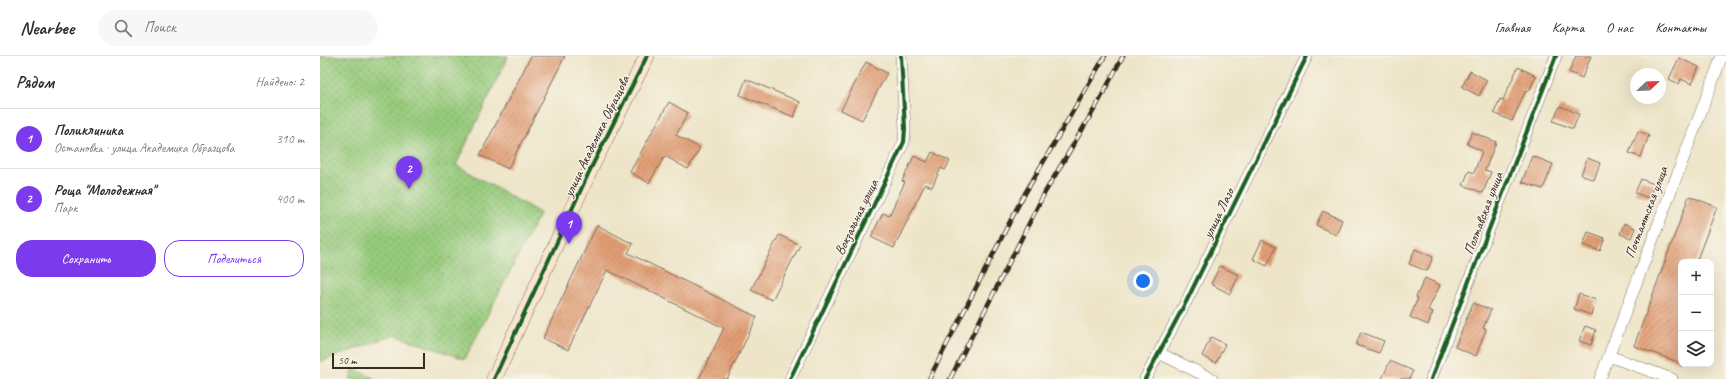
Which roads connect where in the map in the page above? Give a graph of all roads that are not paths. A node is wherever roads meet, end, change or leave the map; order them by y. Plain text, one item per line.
1 (648, 56) edge
2 (901, 56) edge
3 (1307, 56) edge
4 (1556, 56) edge
5 (1722, 56) edge
6 (1159, 353) junction
7 (1609, 356) junction
8 (494, 379) edge
9 (790, 379) edge
10 (1145, 379) edge
11 (1212, 379) edge
12 (1431, 379) edge
13 (1600, 379) edge
14 (1672, 379) edge

1 - 8 street, улица Академика Образцова
2 - 9 street, Вокзальная улица
3 - 6 street, улица Лазо
4 - 12 street, Полтавская улица
5 - 7 street, Почтамтская улица
6 - 10 street, улица Лазо
6 - 11 street
7 - 13 street, Почтамтская улица
7 - 14 street

